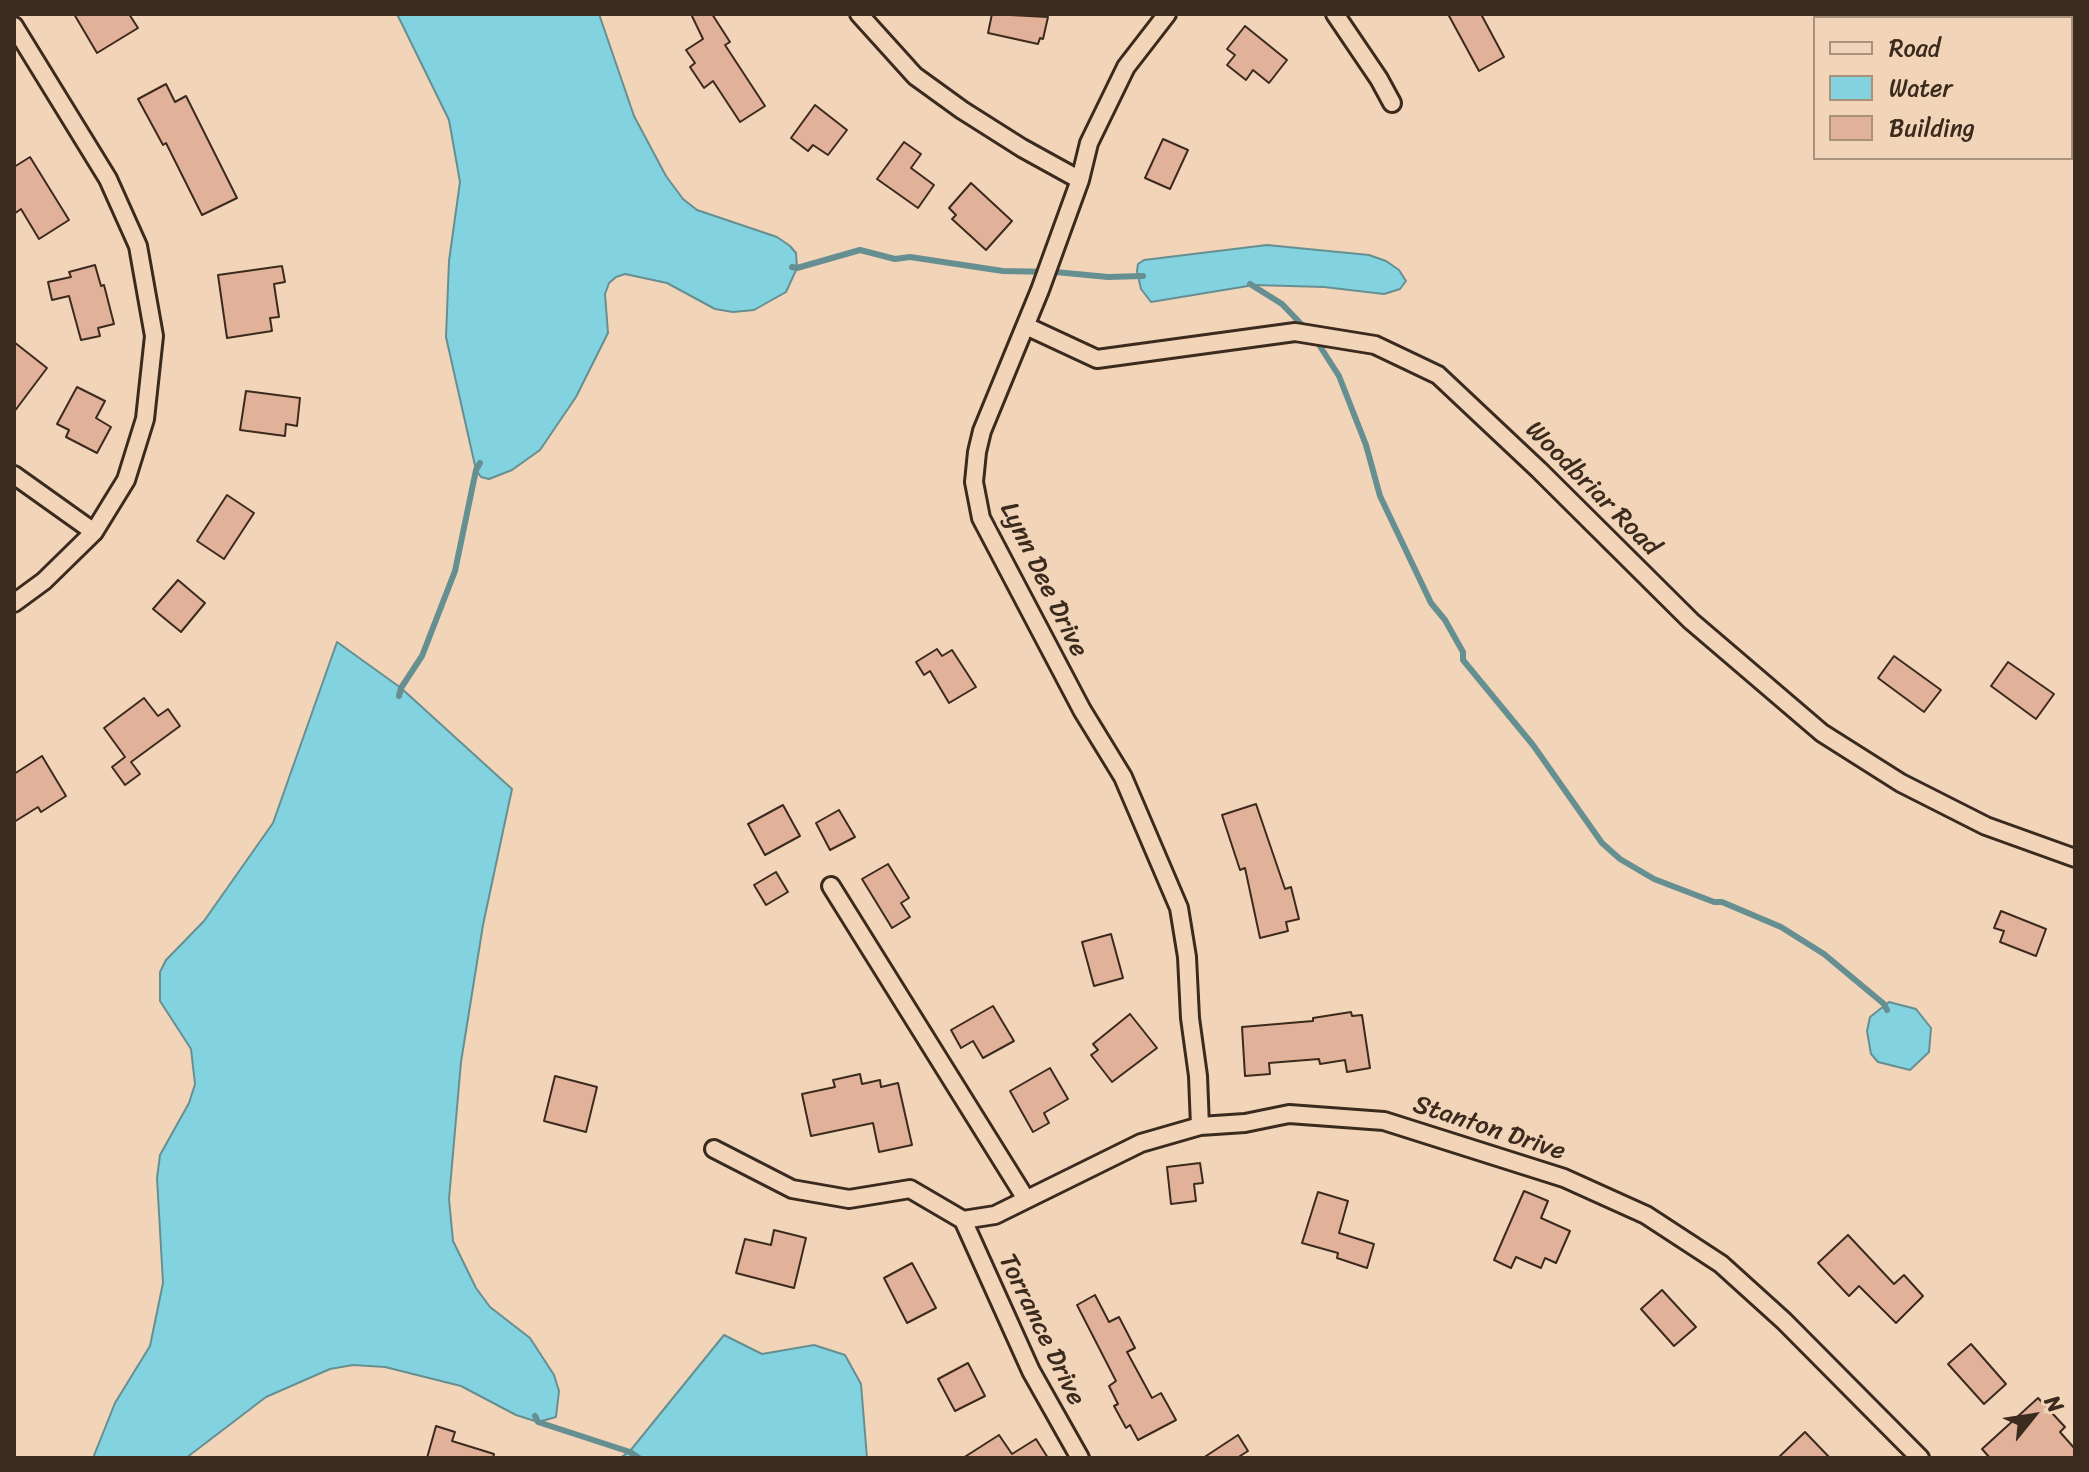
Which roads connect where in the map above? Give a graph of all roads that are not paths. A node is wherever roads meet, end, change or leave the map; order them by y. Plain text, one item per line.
1 (859, 14) edge
2 (1167, 14) edge
3 (1335, 14) edge
4 (14, 26) edge
5 (1392, 103) dead end
6 (1080, 180) junction
7 (1026, 326) junction
8 (14, 475) edge
9 (94, 532) junction
10 (14, 603) edge
11 (2075, 858) edge
12 (831, 886) dead end
13 (1200, 1126) junction
14 (714, 1149) dead end
15 (1026, 1199) junction
16 (963, 1220) junction
17 (1080, 1458) edge
18 (1920, 1458) edge

1 - 6 street
2 - 6 street, Lynn Dee Drive
3 - 5 street
4 - 9 street
6 - 7 street, Lynn Dee Drive
7 - 11 street, Woodbriar Road
7 - 13 street, Lynn Dee Drive
8 - 9 street
9 - 10 street
12 - 15 street
13 - 15 street, Stanton Drive
13 - 18 street, Stanton Drive
14 - 16 street
15 - 16 street, Stanton Drive
16 - 17 street, Torrance Drive

